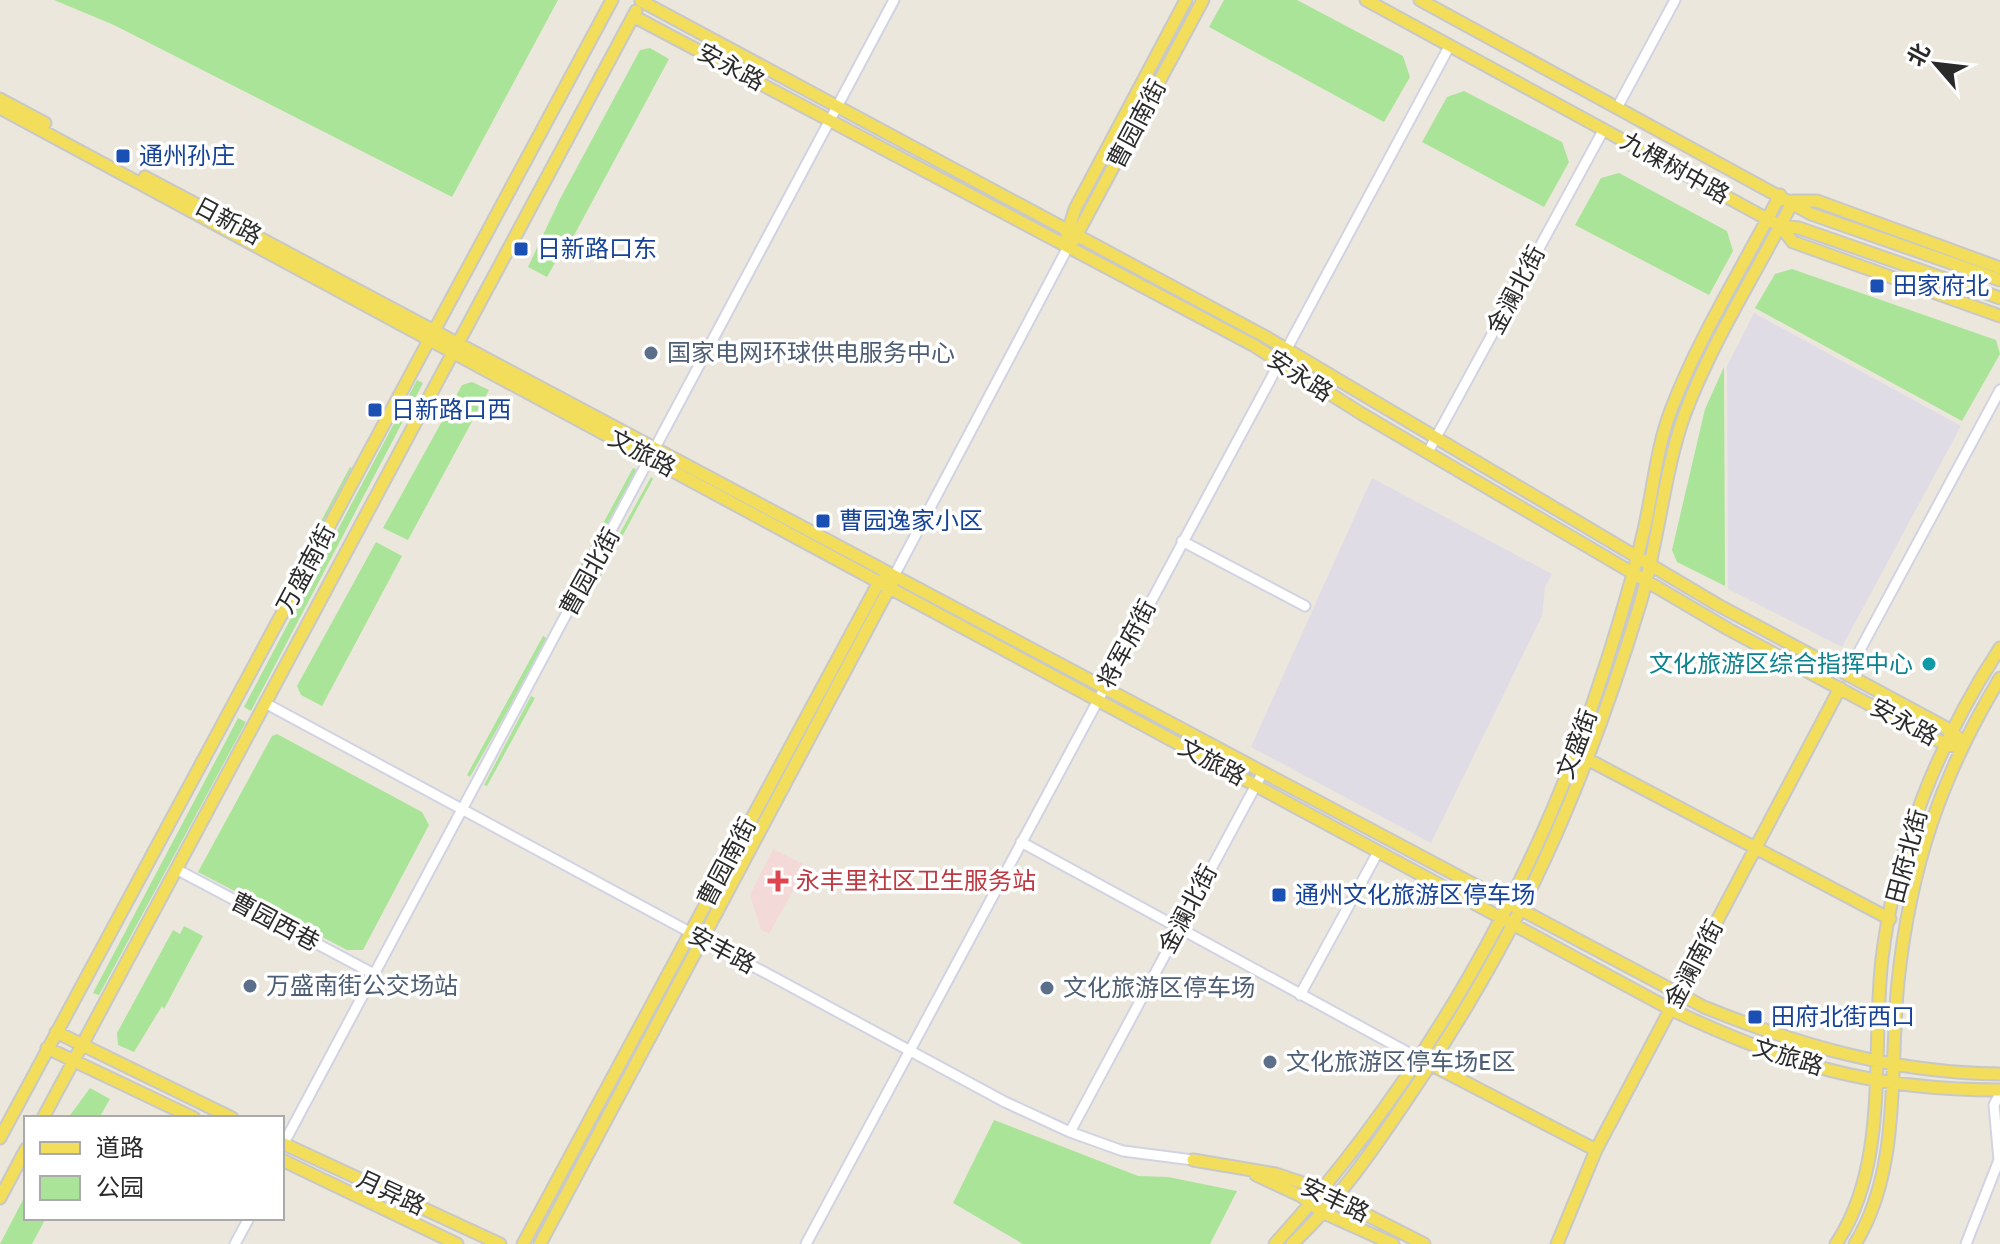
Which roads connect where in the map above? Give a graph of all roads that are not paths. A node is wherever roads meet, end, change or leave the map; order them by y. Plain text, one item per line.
1 (612, 0) edge
2 (642, 0) edge
3 (894, 0) edge
4 (1186, 0) edge
5 (1203, 0) edge
6 (1366, 0) edge
7 (1420, 0) edge
8 (1675, 0) edge
9 (633, 16) junction
10 (1450, 45) junction
11 (0, 99) edge
12 (836, 106) junction
13 (1618, 106) junction
14 (0, 108) edge
15 (829, 120) junction
16 (1604, 129) junction
17 (1780, 195) junction
18 (1793, 201) junction
19 (1768, 219) junction
20 (1780, 226) junction
21 (1072, 233) junction
22 (1068, 247) junction
23 (2000, 268) edge
24 (2000, 280) edge
25 (2000, 298) edge
26 (2000, 316) edge
27 (432, 335) junction
28 (454, 347) junction
29 (1286, 350) junction
30 (1279, 364) junction
31 (2000, 390) edge
32 (1436, 438) junction
33 (1428, 452) junction
34 (654, 454) junction
35 (1182, 541) junction
36 (1637, 556) junction
37 (1651, 564) junction
38 (1634, 572) junction
39 (895, 574) junction
40 (1647, 580) junction
41 (879, 582) junction
42 (891, 588) junction
43 (1305, 606) dead end
44 (2000, 648) edge
45 (1847, 674) junction
46 (2000, 678) edge
47 (1840, 688) junction
48 (1101, 694) junction
49 (265, 703) junction
50 (1949, 739) junction
51 (1962, 744) junction
52 (1589, 760) junction
53 (1263, 772) junction
54 (1255, 785) junction
55 (463, 811) junction
56 (1021, 842) junction
57 (1756, 849) junction
58 (1378, 852) junction
59 (176, 869) junction
60 (1508, 903) junction
61 (1522, 911) junction
62 (1501, 917) junction
63 (1890, 919) junction
64 (1514, 924) junction
65 (1178, 929) junction
66 (689, 933) junction
67 (703, 940) junction
68 (374, 974) junction
69 (1677, 994) junction
70 (1300, 995) junction
71 (1670, 1009) junction
72 (56, 1032) junction
73 (82, 1045) junction
74 (47, 1048) junction
75 (911, 1051) junction
76 (1418, 1058) junction
77 (74, 1061) junction
78 (1875, 1063) junction
79 (1432, 1065) junction
80 (1892, 1065) junction
81 (2000, 1074) edge
82 (1876, 1082) junction
83 (1892, 1085) junction
84 (2000, 1091) edge
85 (44, 1116) edge
86 (190, 1116) edge
87 (228, 1116) edge
88 (1070, 1132) junction
89 (0, 1138) edge
90 (284, 1141) edge
91 (284, 1143) edge
92 (1596, 1150) junction
93 (24, 1153) edge
94 (1193, 1160) junction
95 (284, 1161) edge
96 (1322, 1194) junction
97 (0, 1198) edge
98 (1334, 1201) junction
99 (1312, 1206) junction
100 (1324, 1213) junction
101 (248, 1220) edge
102 (235, 1244) edge
103 (457, 1244) edge
104 (500, 1244) edge
105 (523, 1244) edge
106 (540, 1244) edge
107 (806, 1244) edge
108 (1275, 1244) edge
109 (1292, 1244) edge
110 (1393, 1244) edge
111 (1424, 1244) edge
112 (1557, 1244) edge
113 (1836, 1244) edge
114 (1855, 1244) edge
115 (1966, 1244) edge

1 - 27 main road, 万盛南街
2 - 9 main road, 万盛南街
2 - 12 main road, 安永路
3 - 12 street, 曹园北街
4 - 21 main road, 曹园南街
5 - 21 main road, 曹园南街
6 - 10 main road, 九棵树中路
7 - 13 main road, 九棵树中路
8 - 13 street
9 - 15 main road, 安永路
9 - 28 main road, 万盛南街
10 - 16 main road, 九棵树中路
10 - 29 street, 将军府街
11 - 27 main road, 日新路
12 - 15 street, 曹园北街
12 - 21 main road, 安永路
13 - 17 main road, 九棵树中路
14 - 27 main road, 日新路
15 - 22 main road, 安永路
15 - 34 street, 曹园北街
16 - 19 main road, 九棵树中路
16 - 32 street, 金澜北街
17 - 18 main road, 九棵树中路
17 - 19 main road, 文盛街
18 - 20 main road, 文盛街
18 - 23 main road
18 - 24 main road, 九棵树中路
19 - 20 main road, 九棵树中路
19 - 36 main road, 文盛街
20 - 25 main road, 九棵树中路
20 - 26 main road
20 - 37 main road, 文盛街
21 - 22 main road, 曹园南街
21 - 29 main road, 安永路
22 - 30 main road, 安永路
22 - 39 street, 曹园南街
27 - 28 main road, 日新路
27 - 72 main road, 万盛南街
28 - 34 main road, 文旅路
28 - 49 main road, 万盛南街
29 - 30 street, 将军府街
29 - 32 main road, 安永路
30 - 33 main road, 安永路
30 - 35 street, 将军府街
31 - 45 street
32 - 33 street, 金澜北街
32 - 36 main road, 安永路
33 - 38 main road, 安永路
34 - 39 main road, 文旅路
34 - 41 main road, 文旅路
34 - 55 street, 曹园北街
35 - 43 street
35 - 48 street, 将军府街
36 - 37 main road, 安永路
36 - 38 main road, 文盛街
37 - 40 main road, 文盛街
37 - 45 main road, 安永路
38 - 40 main road, 安永路
38 - 60 main road, 文盛街
39 - 41 main road
39 - 42 main road, 曹园南街
39 - 48 main road, 文旅路
40 - 47 main road, 安永路
40 - 52 main road, 文盛街
41 - 42 main road, 文旅路
41 - 66 main road, 曹园南街
42 - 48 main road, 文旅路
42 - 67 main road, 曹园南街
44 - 50 main road, 田府北街
45 - 50 main road, 安永路
46 - 51 main road, 田府北街
47 - 50 main road, 安永路
47 - 57 main road, 金澜南街
48 - 53 main road, 文旅路
48 - 54 main road, 文旅路
48 - 56 street, 将军府街
49 - 55 street, 安丰路
49 - 59 main road, 万盛南街
50 - 51 main road, 安永路
50 - 63 main road, 田府北街
51 - 80 main road, 田府北街
52 - 57 main road
52 - 61 main road, 文盛街
53 - 54 street, 金澜北街
53 - 60 main road, 文旅路
54 - 58 main road, 文旅路
54 - 65 street, 金澜北街
55 - 66 street, 安丰路
55 - 68 street, 曹园北街
56 - 65 street
56 - 75 street, 将军府街
57 - 63 main road
57 - 69 main road, 金澜南街
58 - 62 main road, 文旅路
58 - 70 street
59 - 68 street, 曹园西巷
59 - 73 main road, 万盛南街
60 - 61 main road, 文旅路
60 - 62 main road, 文盛街
61 - 64 main road, 文盛街
61 - 69 main road, 文旅路
62 - 64 main road, 文旅路
62 - 76 main road, 文盛街
63 - 78 main road, 田府北街
64 - 71 main road, 文旅路
64 - 79 main road, 文盛街
65 - 70 street
65 - 88 street, 金澜北街
66 - 67 street, 安丰路
66 - 105 main road, 曹园南街
67 - 75 street, 安丰路
67 - 106 main road, 曹园南街
68 - 90 street, 曹园北街
69 - 71 main road, 金澜南街
69 - 78 main road, 文旅路
70 - 76 street
71 - 82 main road, 文旅路
71 - 92 main road, 金澜南街
72 - 73 main road
72 - 74 main road, 万盛南街
73 - 77 main road, 万盛南街
73 - 87 main road
74 - 77 main road
74 - 89 main road, 万盛南街
75 - 88 street, 安丰路
75 - 107 street, 将军府街
76 - 96 main road, 文盛街
77 - 85 main road, 万盛南街
77 - 86 main road
78 - 80 main road, 文旅路
78 - 82 main road, 田府北街
79 - 92 main road
79 - 98 main road, 文盛街
80 - 81 main road, 文旅路
80 - 83 main road, 田府北街
82 - 83 main road, 文旅路
82 - 113 main road
83 - 84 main road, 文旅路
83 - 114 main road
84 - 115 street
88 - 94 street, 安丰路
91 - 104 main road, 月异路
92 - 112 main road, 金澜南街
93 - 97 main road
94 - 96 main road, 安丰路
94 - 99 main road, 安丰路
95 - 103 main road, 月异路
96 - 98 main road, 安丰路
96 - 99 main road, 文盛街
98 - 100 main road, 文盛街
98 - 111 main road, 安丰路
99 - 100 main road, 安丰路
99 - 108 main road, 文盛街
100 - 109 main road, 文盛街
100 - 110 main road, 安丰路
101 - 102 street

